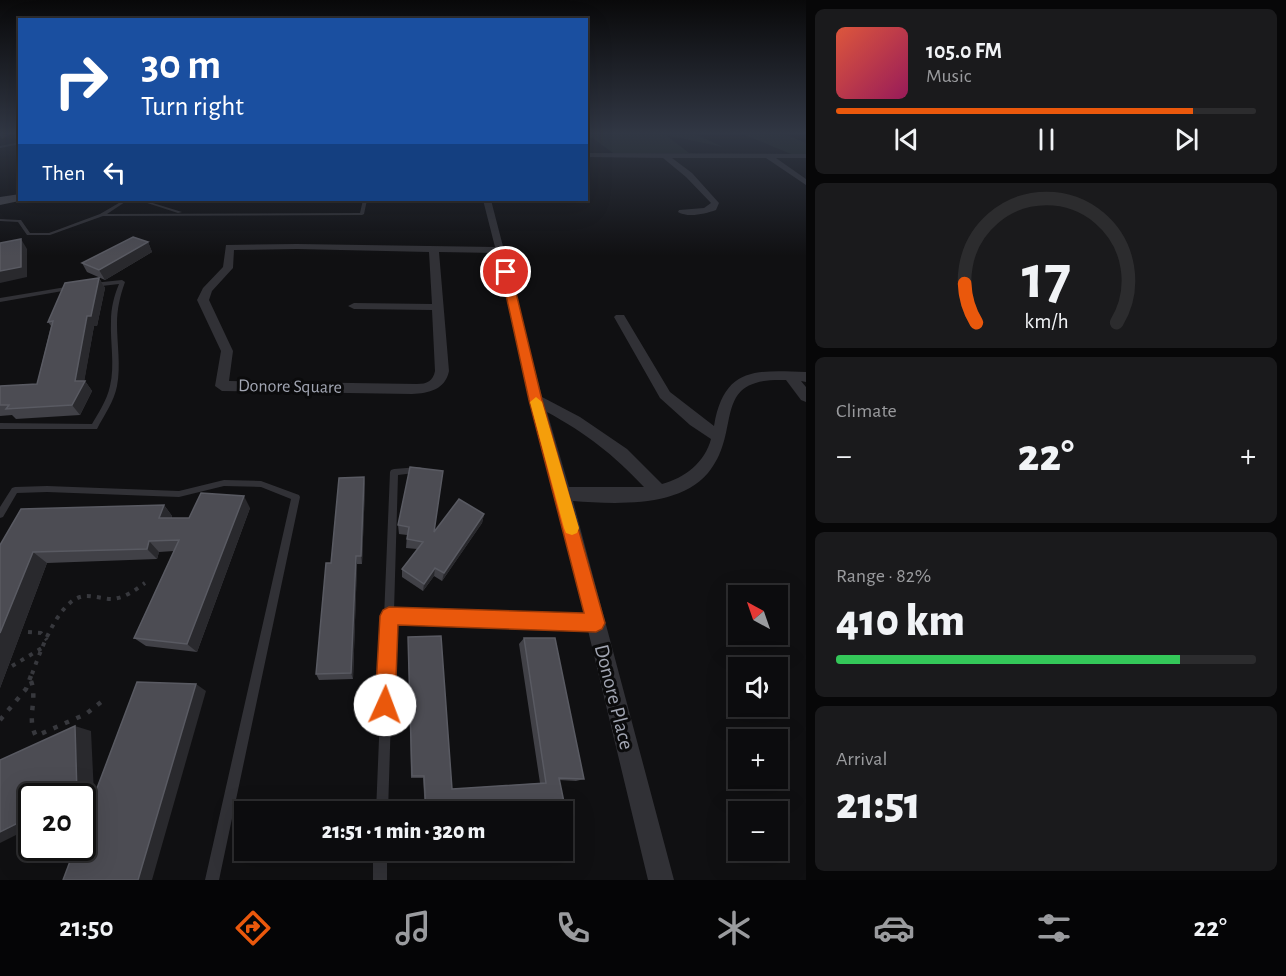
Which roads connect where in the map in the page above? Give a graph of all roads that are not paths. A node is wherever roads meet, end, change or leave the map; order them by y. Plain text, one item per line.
1 (688, 174) edge
2 (793, 174) edge
3 (806, 183) edge
4 (18, 197) edge
5 (0, 201) edge
6 (124, 201) edge
7 (143, 201) edge
8 (365, 201) edge
9 (487, 201) edge
10 (681, 212) dead end
11 (184, 214) junction
12 (102, 215) junction
13 (0, 220) edge
14 (434, 249) junction
15 (501, 250) junction
16 (0, 300) edge
17 (354, 306) dead end
18 (438, 307) junction
19 (620, 317) dead end
20 (790, 376) junction
21 (806, 376) edge
22 (806, 397) edge
23 (536, 400) junction
24 (0, 426) edge
25 (718, 436) junction
26 (428, 470) edge
27 (659, 492) junction
28 (562, 493) junction
29 (0, 514) edge
30 (389, 616) junction
31 (596, 623) junction
32 (382, 801) edge
33 (381, 861) edge
34 (212, 880) edge
35 (380, 880) edge
36 (661, 880) edge

1 - 10 street
2 - 3 street
4 - 5 street
6 - 12 lane
7 - 11 lane
8 - 11 lane
9 - 15 street, Donore Place
11 - 12 lane
12 - 13 lane
14 - 15 street, Donore Square
14 - 18 street, Donore Square
14 - 18 street, Donore Square
15 - 23 street, Donore Place
16 - 24 lane
17 - 18 street
19 - 25 street
20 - 21 street
20 - 22 street
20 - 25 street
23 - 27 street
23 - 28 street, Donore Place
25 - 27 street
26 - 30 lane
27 - 28 street
28 - 31 street, Donore Place
29 - 34 lane
30 - 31 lane
30 - 32 lane
31 - 36 street, Donore Place
33 - 35 lane

